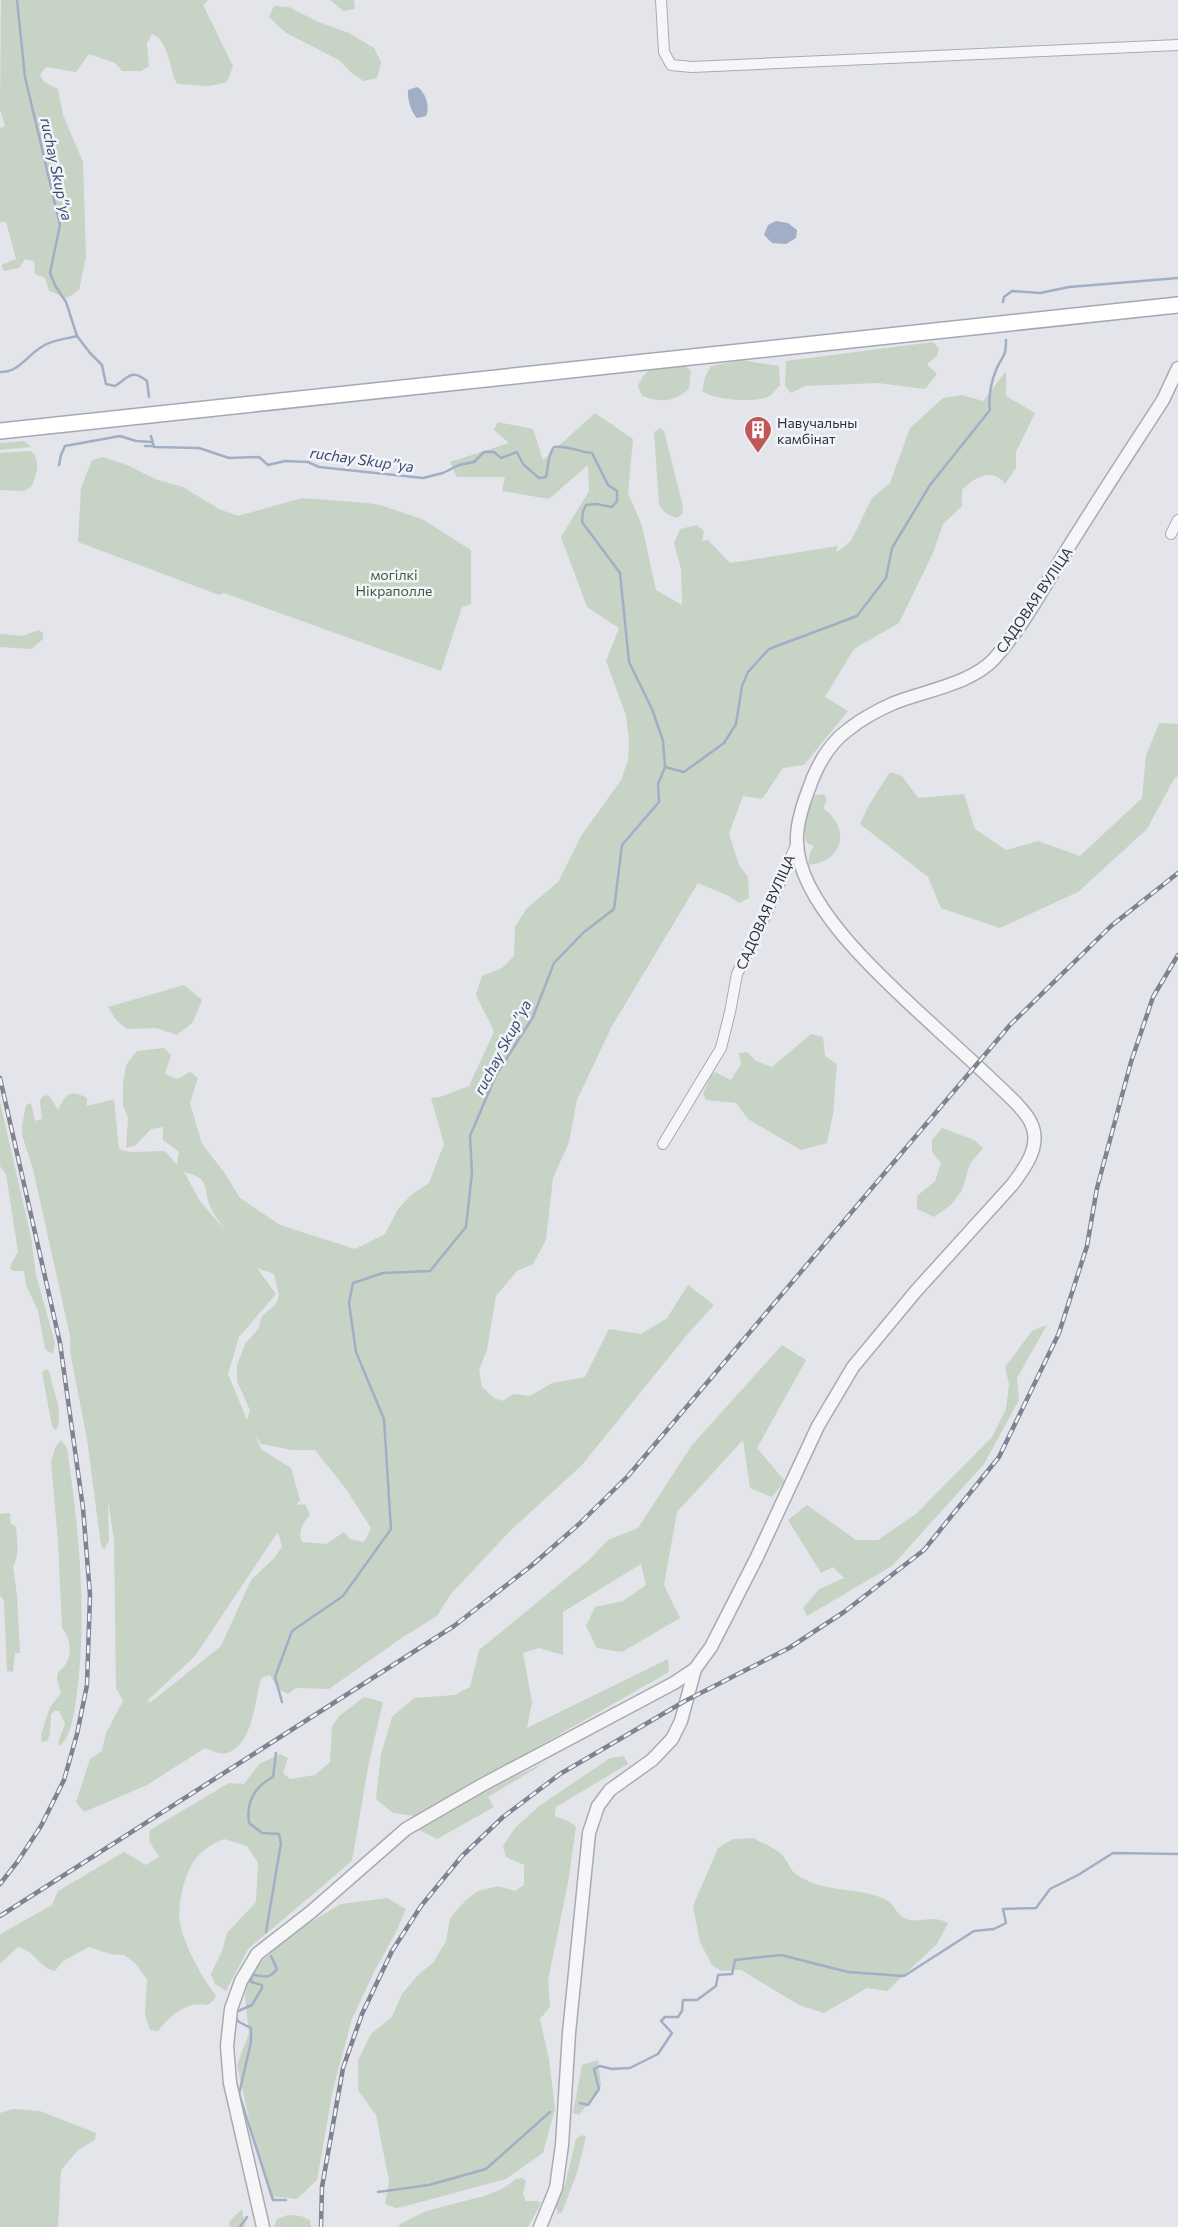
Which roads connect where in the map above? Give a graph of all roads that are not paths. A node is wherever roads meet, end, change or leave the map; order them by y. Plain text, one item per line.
1 (660, 0) edge
2 (1178, 45) edge
3 (1178, 305) edge
4 (1178, 368) edge
5 (0, 431) edge
6 (1178, 520) edge
7 (1171, 534) dead end
8 (797, 843) junction
9 (663, 1144) dead end
10 (695, 1669) junction
11 (263, 2227) edge
12 (540, 2227) edge

1 - 2 street
3 - 5 main road
4 - 8 street, САДОВАЯ ВУЛІЦА
6 - 7 street
8 - 9 street, САДОВАЯ ВУЛІЦА
8 - 10 street, САДОВАЯ ВУЛІЦА
10 - 11 street
10 - 12 street

